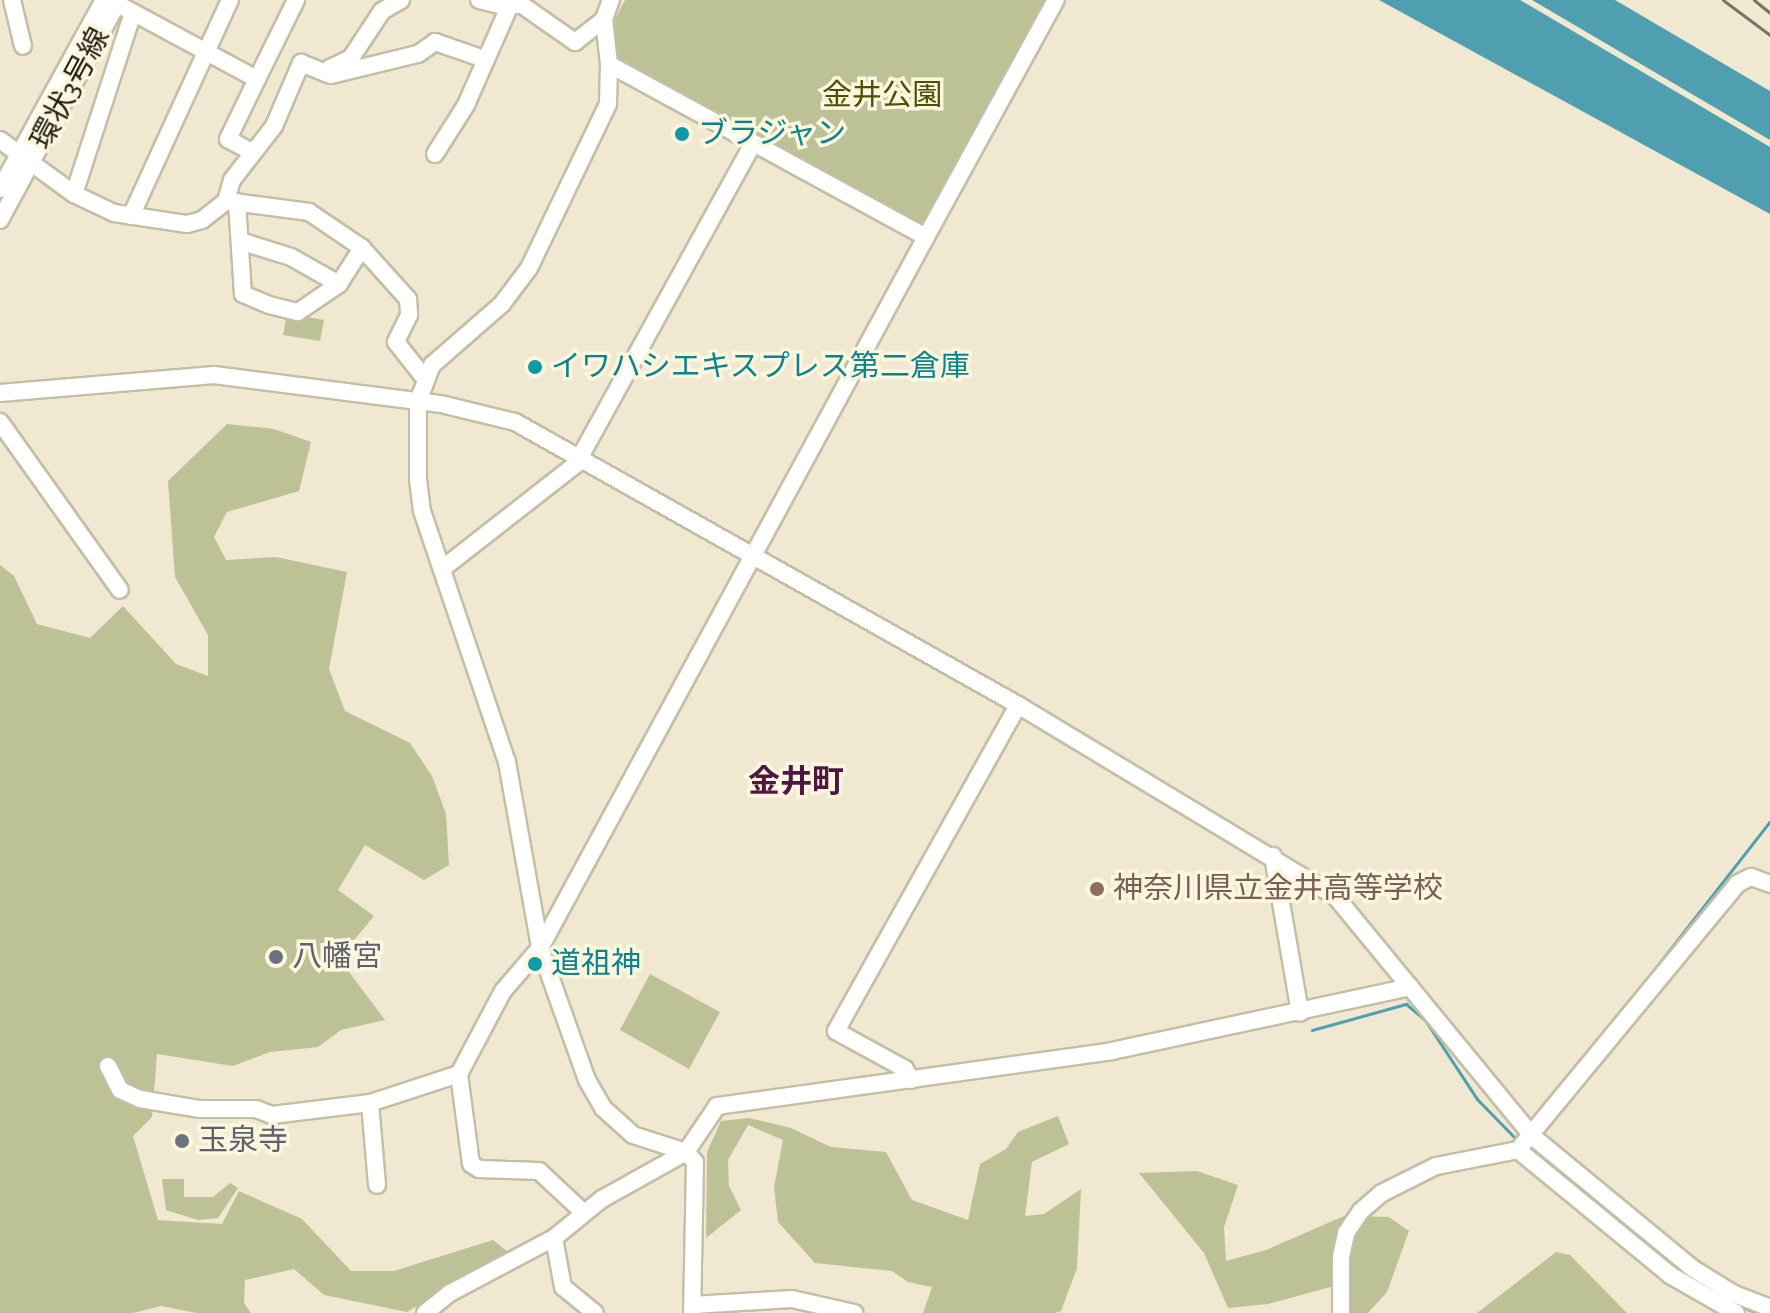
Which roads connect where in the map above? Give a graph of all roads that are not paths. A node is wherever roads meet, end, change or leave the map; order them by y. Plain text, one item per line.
1 (12, 0) edge
2 (230, 0) edge
3 (296, 0) edge
4 (401, 0) edge
5 (479, 0) edge
6 (1056, 0) edge
7 (112, 1) edge
8 (510, 4) edge
9 (605, 6) edge
10 (132, 15) junction
11 (23, 46) dead end
12 (204, 51) junction
13 (484, 59) junction
14 (609, 64) junction
15 (317, 70) junction
16 (257, 79) junction
17 (0, 140) edge
18 (753, 144) junction
19 (252, 152) junction
20 (435, 154) dead end
21 (25, 159) junction
22 (0, 189) edge
23 (74, 194) junction
24 (232, 202) junction
25 (131, 216) junction
26 (0, 220) edge
27 (926, 237) junction
28 (240, 241) junction
29 (362, 248) junction
30 (339, 284) junction
31 (426, 380) junction
32 (0, 393) edge
33 (418, 401) junction
34 (0, 422) edge
35 (581, 458) junction
36 (753, 553) junction
37 (442, 569) junction
38 (120, 590) dead end
39 (1018, 705) junction
40 (1273, 856) junction
41 (1770, 884) edge
42 (540, 948) junction
43 (1410, 987) junction
44 (1300, 1013) junction
45 (108, 1066) dead end
46 (459, 1074) junction
47 (911, 1080) junction
48 (370, 1103) junction
49 (1525, 1141) junction
50 (686, 1152) junction
51 (377, 1185) dead end
52 (583, 1212) junction
53 (554, 1238) junction
54 (776, 1308) edge
55 (1770, 1308) edge
56 (692, 1309) edge
57 (425, 1313) edge
58 (595, 1313) edge
59 (854, 1313) edge
60 (1341, 1313) edge
61 (1736, 1313) edge

1 - 11 street
2 - 12 street
3 - 16 street
4 - 15 street
5 - 8 street
6 - 27 street
7 - 10 street
7 - 21 street, 環状3号線
8 - 9 street
8 - 13 street
9 - 14 street
10 - 12 street
10 - 23 street
12 - 16 street
12 - 25 street
13 - 15 street
13 - 20 street
14 - 18 street
14 - 31 street
15 - 19 street
16 - 19 street
17 - 21 street
18 - 27 street
18 - 35 street
19 - 24 street
21 - 22 street, 環状3号線
21 - 23 street
21 - 26 street, 環状3号線
23 - 25 street
24 - 25 street
24 - 28 street
24 - 29 street
27 - 36 street
28 - 30 street
28 - 30 street
29 - 30 street
29 - 31 street
31 - 33 street
32 - 33 street
33 - 35 street
33 - 37 street
34 - 38 street
35 - 36 street
35 - 37 street
36 - 39 street
36 - 42 street
37 - 42 street
39 - 40 street
39 - 47 street
40 - 43 street
40 - 44 street
41 - 49 street
42 - 46 street
42 - 50 street
43 - 44 street
43 - 49 street
44 - 47 street
45 - 48 street
46 - 48 street
46 - 52 street
47 - 50 street
48 - 51 street
49 - 55 street
49 - 60 street
49 - 61 street
50 - 52 street
50 - 56 street
52 - 53 street
53 - 57 street
53 - 58 street
54 - 56 street
54 - 59 street

